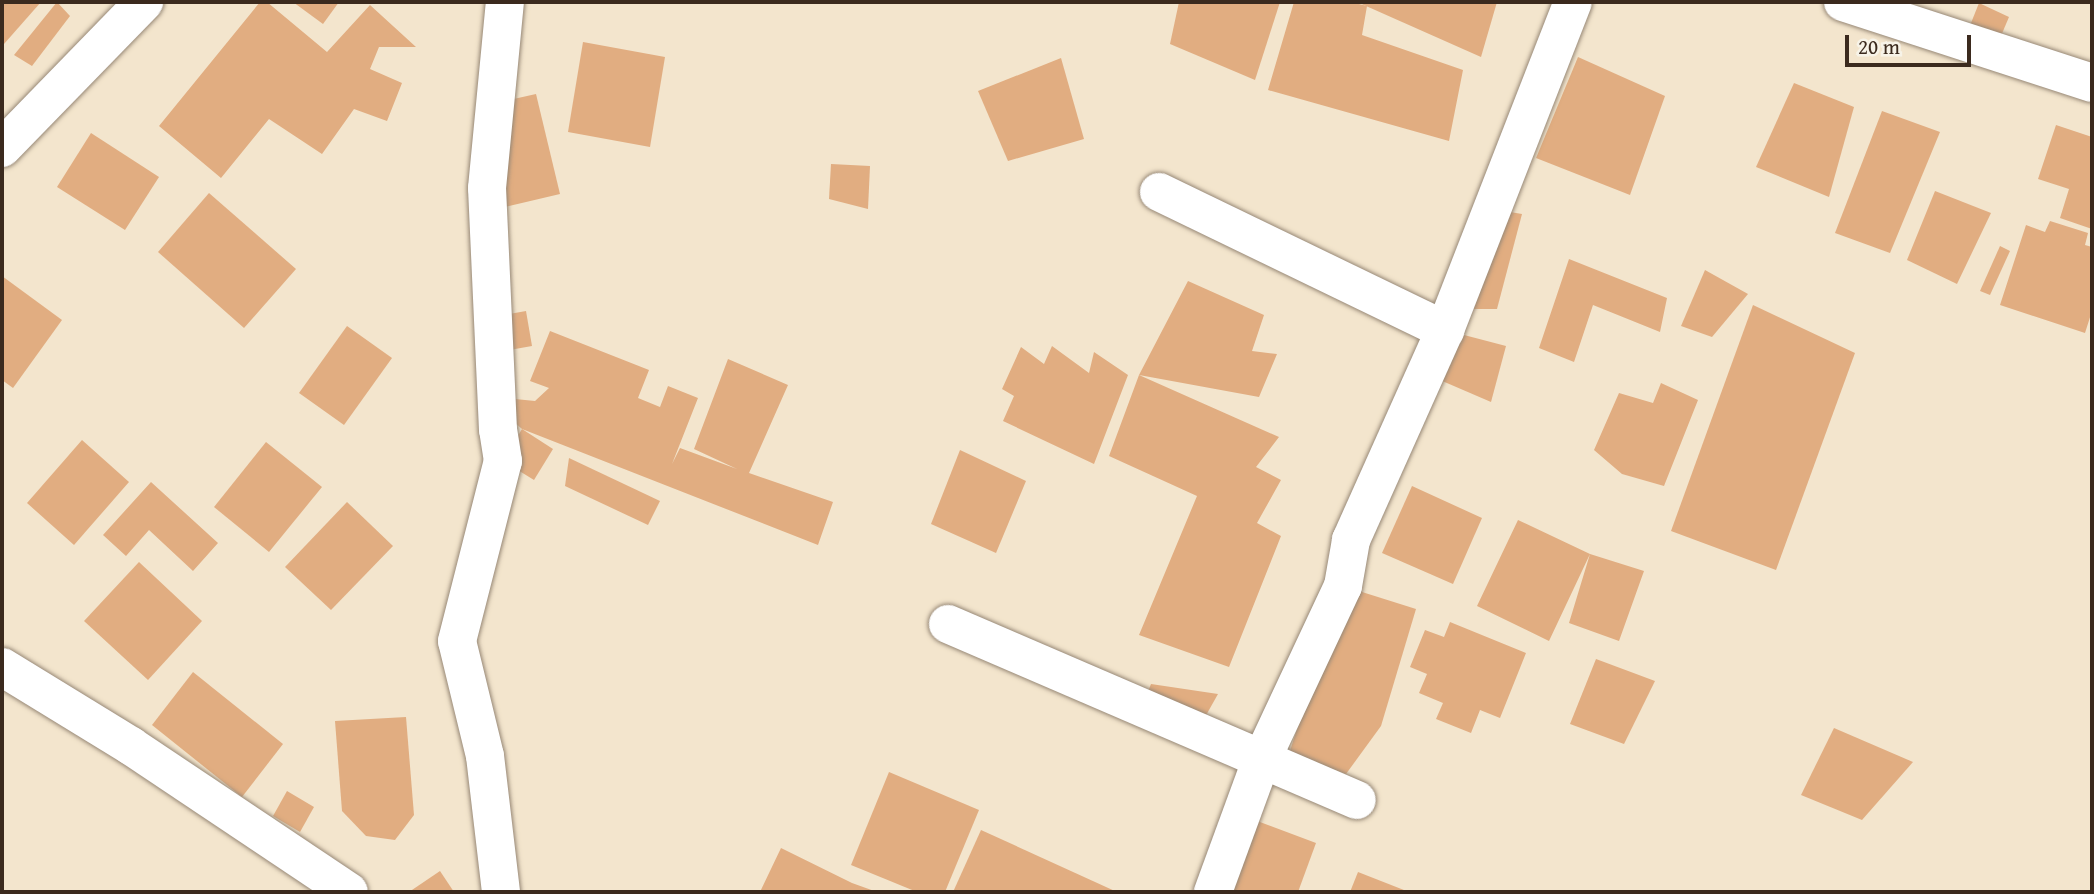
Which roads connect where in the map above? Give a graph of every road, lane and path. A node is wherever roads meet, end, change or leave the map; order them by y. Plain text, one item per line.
1 (144, 2) edge
2 (505, 2) edge
3 (1573, 2) edge
4 (1843, 2) edge
5 (2092, 83) edge
6 (2, 148) edge
7 (1158, 192) dead end
8 (1445, 330) junction
9 (948, 625) dead end
10 (2, 667) edge
11 (1261, 761) junction
12 (1357, 800) dead end
13 (349, 892) edge
14 (501, 892) edge
15 (1213, 892) edge

1 - 6 street
2 - 14 street
3 - 8 street
4 - 5 street
7 - 8 street
8 - 11 street
9 - 11 street
10 - 13 street
11 - 12 street
11 - 15 street

